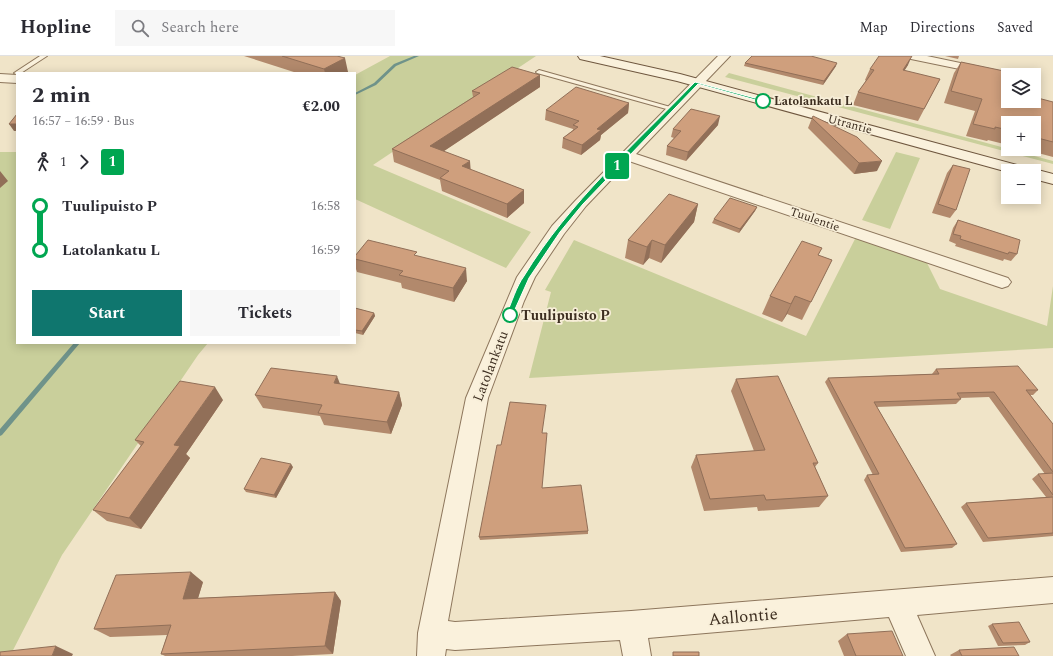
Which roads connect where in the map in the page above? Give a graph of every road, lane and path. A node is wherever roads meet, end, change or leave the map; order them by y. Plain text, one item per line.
1 (44, 56) edge
2 (584, 56) edge
3 (724, 56) edge
4 (910, 56) edge
5 (18, 72) edge
6 (539, 72) dead end
7 (1001, 75) edge
8 (697, 83) junction
9 (672, 109) junction
10 (627, 156) junction
11 (1001, 165) edge
12 (1041, 176) edge
13 (1053, 179) edge
14 (1002, 282) dead end
15 (1053, 590) edge
16 (897, 603) junction
17 (631, 625) junction
18 (432, 645) edge
19 (637, 656) edge
20 (921, 656) edge

1 - 5 lane
2 - 8 main road, Utrantie
3 - 8 street, Latolankatu
4 - 7 street
6 - 9 lane
8 - 9 street, Latolankatu
8 - 11 main road, Utrantie
9 - 10 street, Latolankatu
10 - 14 street, Tuulentie
10 - 18 street, Latolankatu
12 - 13 main road
15 - 16 street, Aallontie
16 - 17 street, Aallontie
16 - 20 street
17 - 18 street, Aallontie
17 - 19 street

